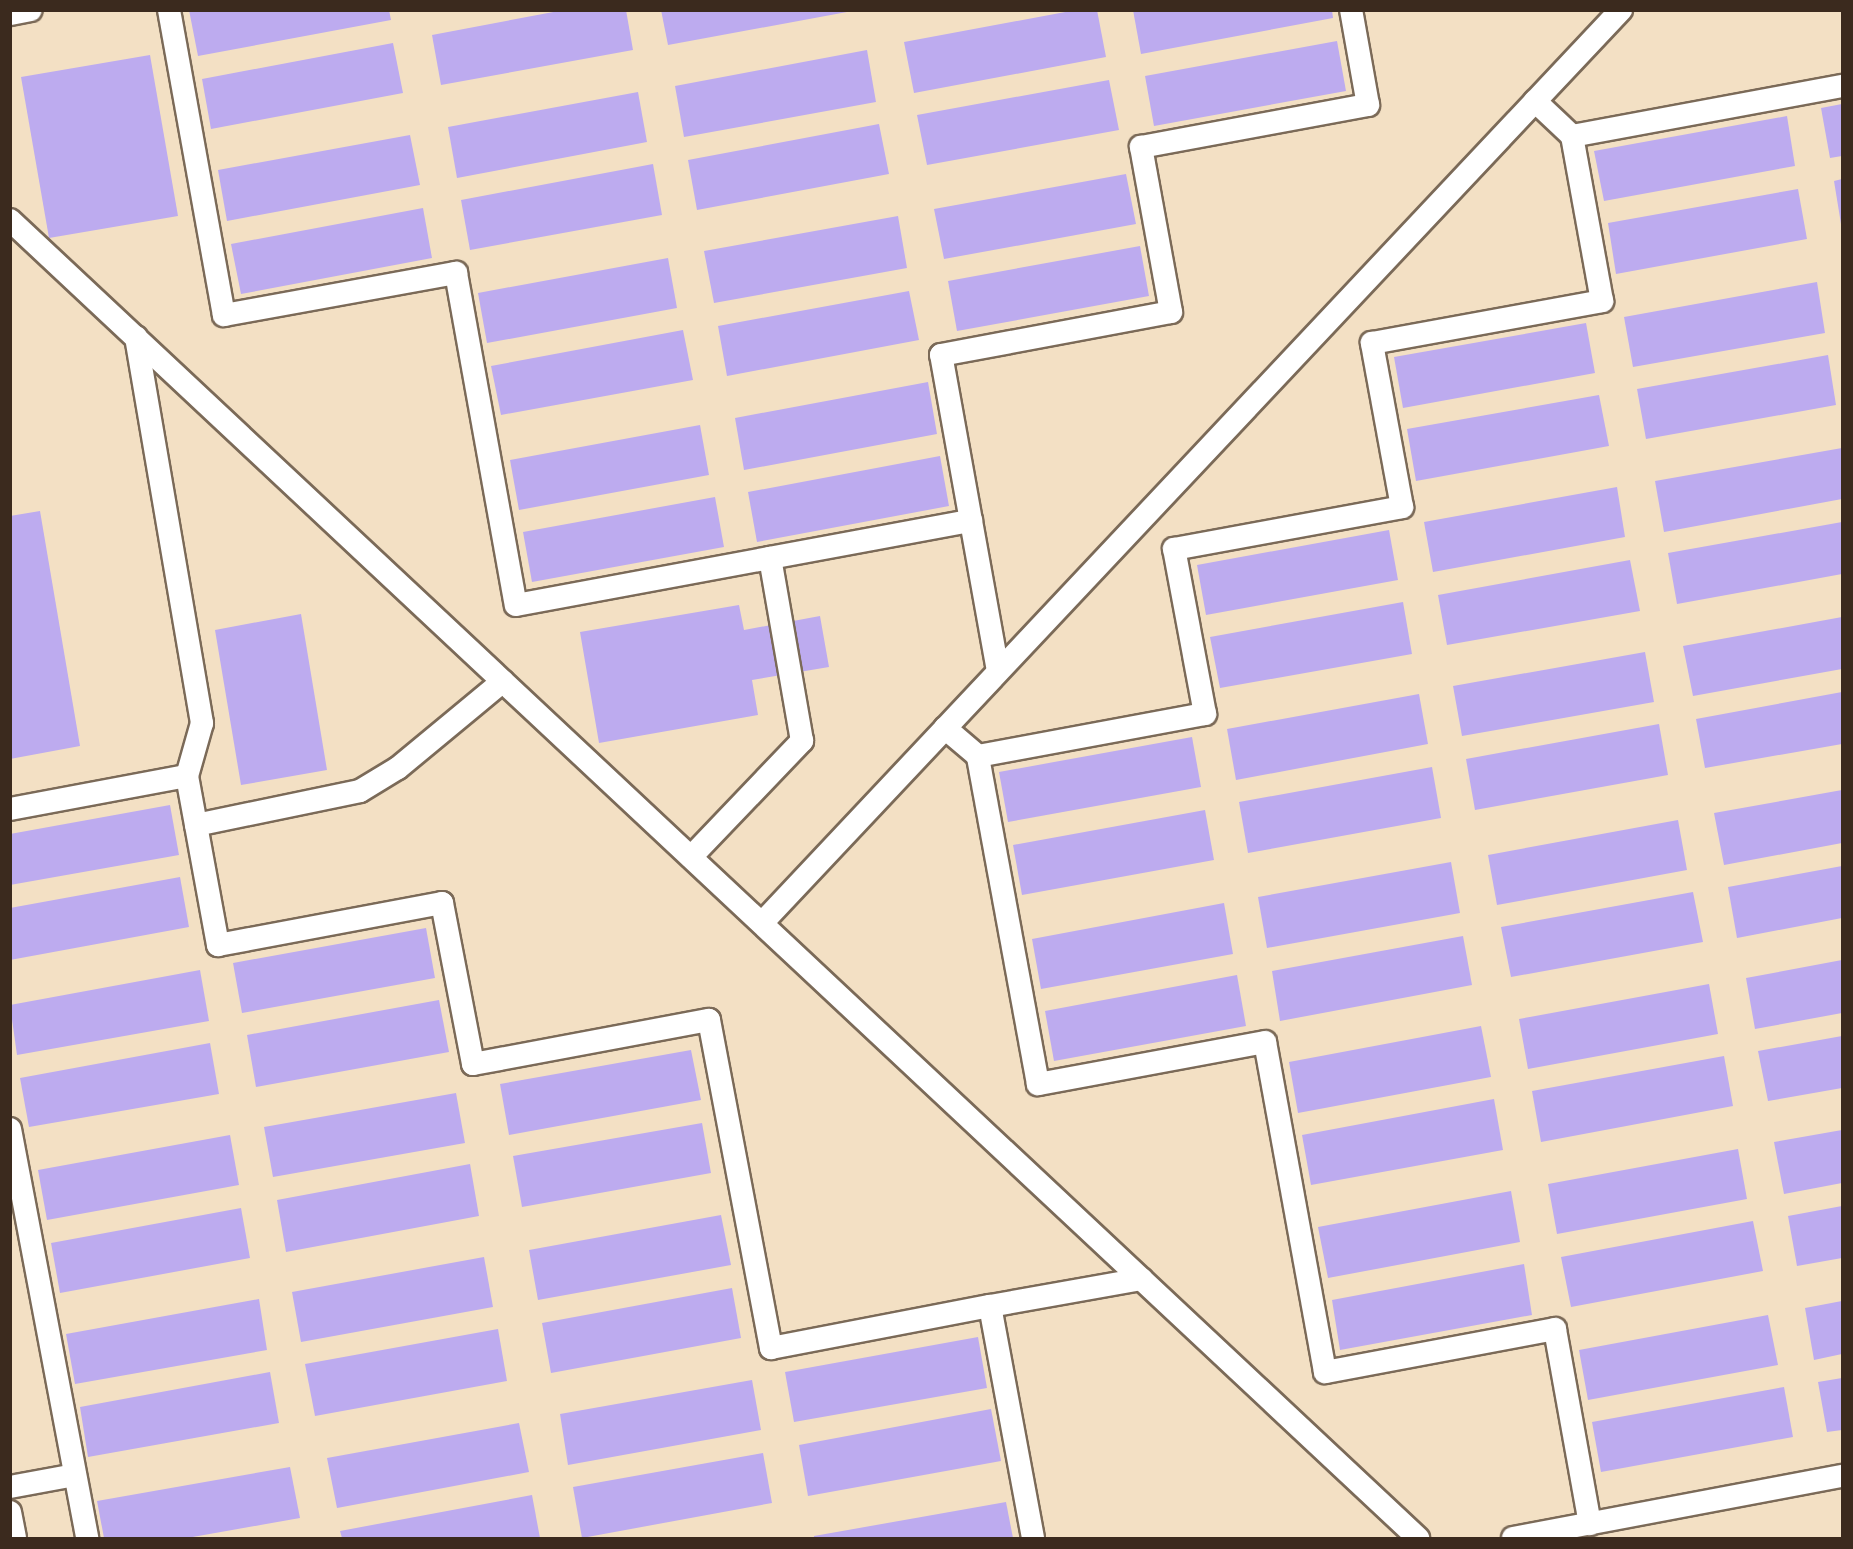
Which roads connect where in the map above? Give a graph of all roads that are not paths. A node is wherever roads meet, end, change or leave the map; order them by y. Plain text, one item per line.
1 (31, 10) edge
2 (169, 10) edge
3 (1351, 10) edge
4 (1621, 10) edge
5 (10, 14) edge
6 (1842, 86) edge
7 (1535, 101) junction
8 (1572, 136) junction
9 (10, 220) edge
10 (136, 337) junction
11 (971, 521) junction
12 (770, 558) junction
13 (999, 671) junction
14 (503, 681) junction
15 (945, 728) junction
16 (978, 756) junction
17 (187, 776) junction
18 (10, 809) edge
19 (196, 825) junction
20 (691, 857) junction
21 (762, 923) junction
22 (10, 1129) edge
23 (1142, 1279) junction
24 (990, 1306) junction
25 (75, 1475) junction
26 (1842, 1476) edge
27 (10, 1487) edge
28 (10, 1512) edge
29 (1590, 1524) junction
30 (15, 1539) edge
31 (87, 1539) edge
32 (1033, 1539) edge
33 (1418, 1539) edge
34 (1513, 1539) edge

1 - 5 lane
2 - 12 lane
3 - 11 lane
4 - 7 lane
6 - 8 lane
7 - 8 lane
7 - 13 lane
8 - 16 lane
9 - 10 lane
10 - 14 lane
10 - 17 lane
11 - 12 lane
11 - 13 lane
12 - 20 lane
13 - 15 lane
14 - 19 lane
14 - 20 lane
15 - 16 lane
15 - 21 lane
16 - 29 lane
17 - 18 lane
17 - 19 lane
19 - 24 lane
20 - 21 lane
21 - 23 lane
22 - 25 lane
23 - 24 lane
23 - 33 lane
24 - 32 lane
25 - 27 lane
25 - 31 lane
26 - 29 lane
28 - 30 lane
29 - 34 lane

